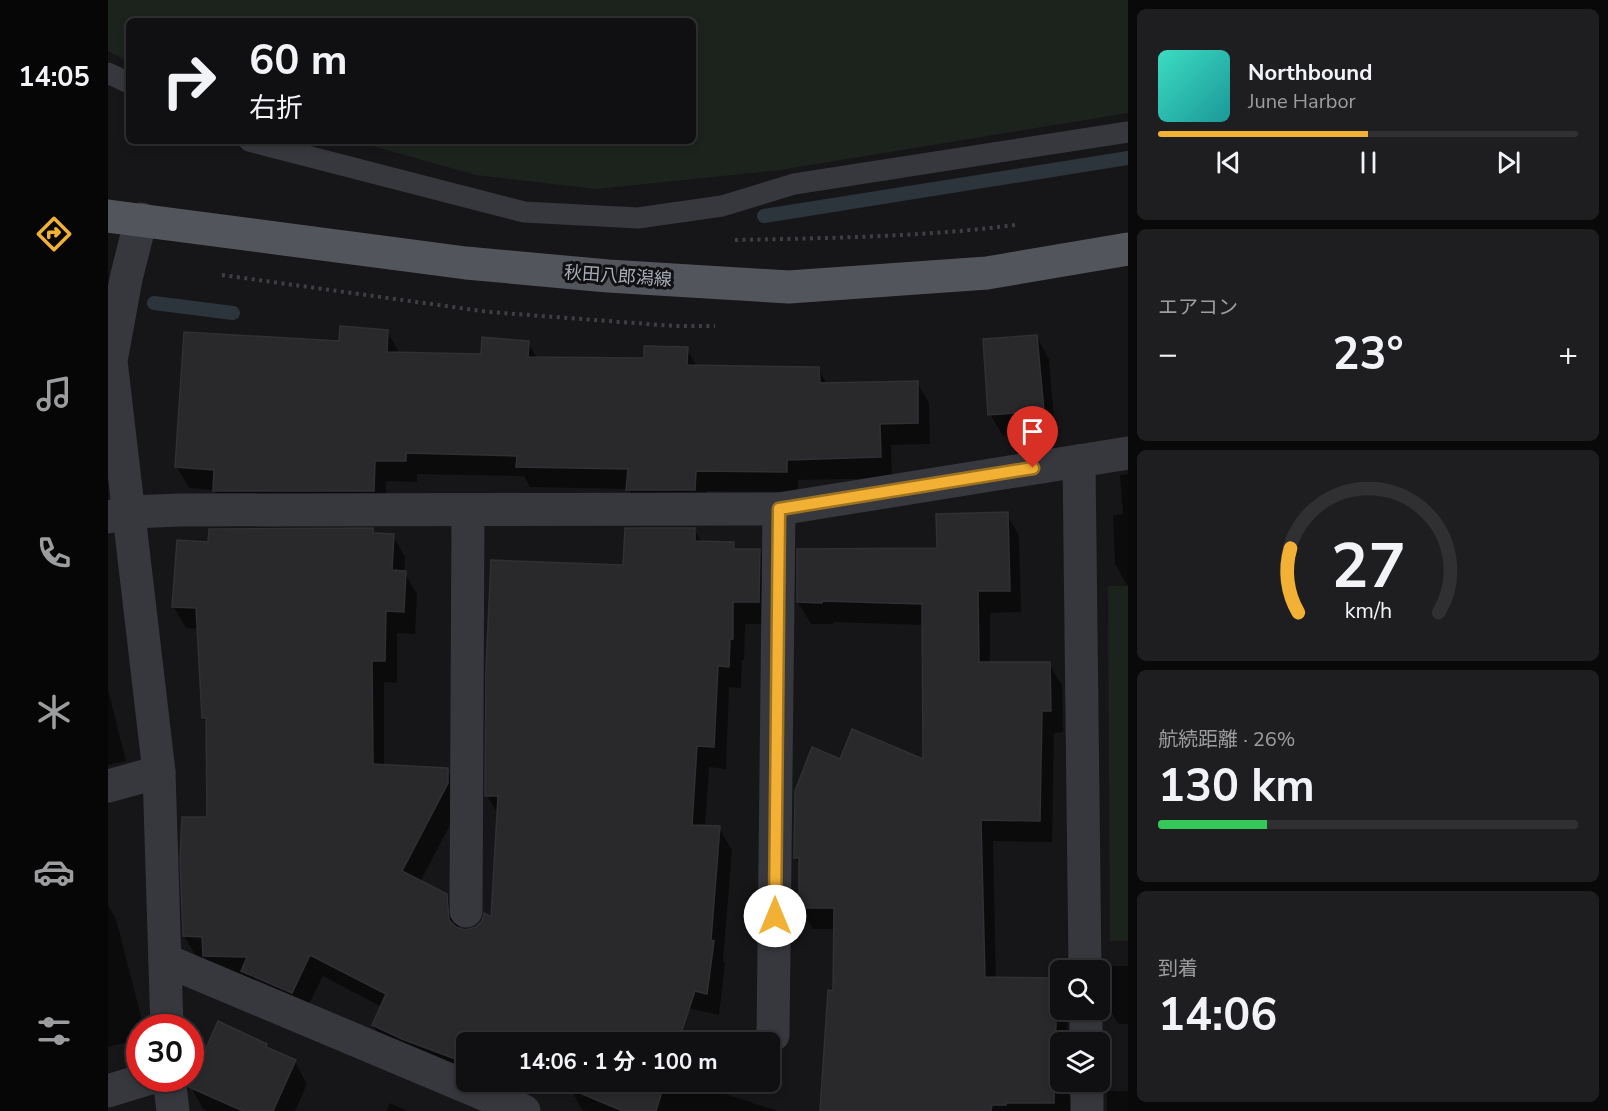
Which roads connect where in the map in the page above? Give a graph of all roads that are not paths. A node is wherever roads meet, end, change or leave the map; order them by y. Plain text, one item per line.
1 (108, 73) edge
2 (126, 82) edge
3 (1128, 132) edge
4 (261, 144) edge
5 (108, 216) edge
6 (141, 219) junction
7 (1128, 249) edge
8 (1128, 453) edge
9 (1079, 461) junction
10 (779, 509) junction
11 (468, 510) junction
12 (119, 514) edge
13 (159, 772) junction
14 (108, 786) edge
15 (466, 911) dead end
16 (165, 960) junction
17 (1085, 960) edge
18 (167, 1014) edge
19 (774, 1032) edge
20 (126, 1085) edge
21 (108, 1091) edge
22 (170, 1092) edge
23 (1087, 1092) edge
24 (172, 1111) edge
25 (524, 1111) edge
26 (1087, 1111) edge

1 - 2 lane
3 - 4 lane
5 - 6 main road, 秋田八郎潟線
6 - 7 main road, 秋田八郎潟線
6 - 12 street
8 - 9 street
9 - 10 street
9 - 17 street
10 - 11 street
10 - 19 street
11 - 12 street
11 - 15 street
12 - 13 street
13 - 14 street
13 - 16 street
16 - 18 street
16 - 25 street
20 - 21 street
22 - 24 street
23 - 26 street

